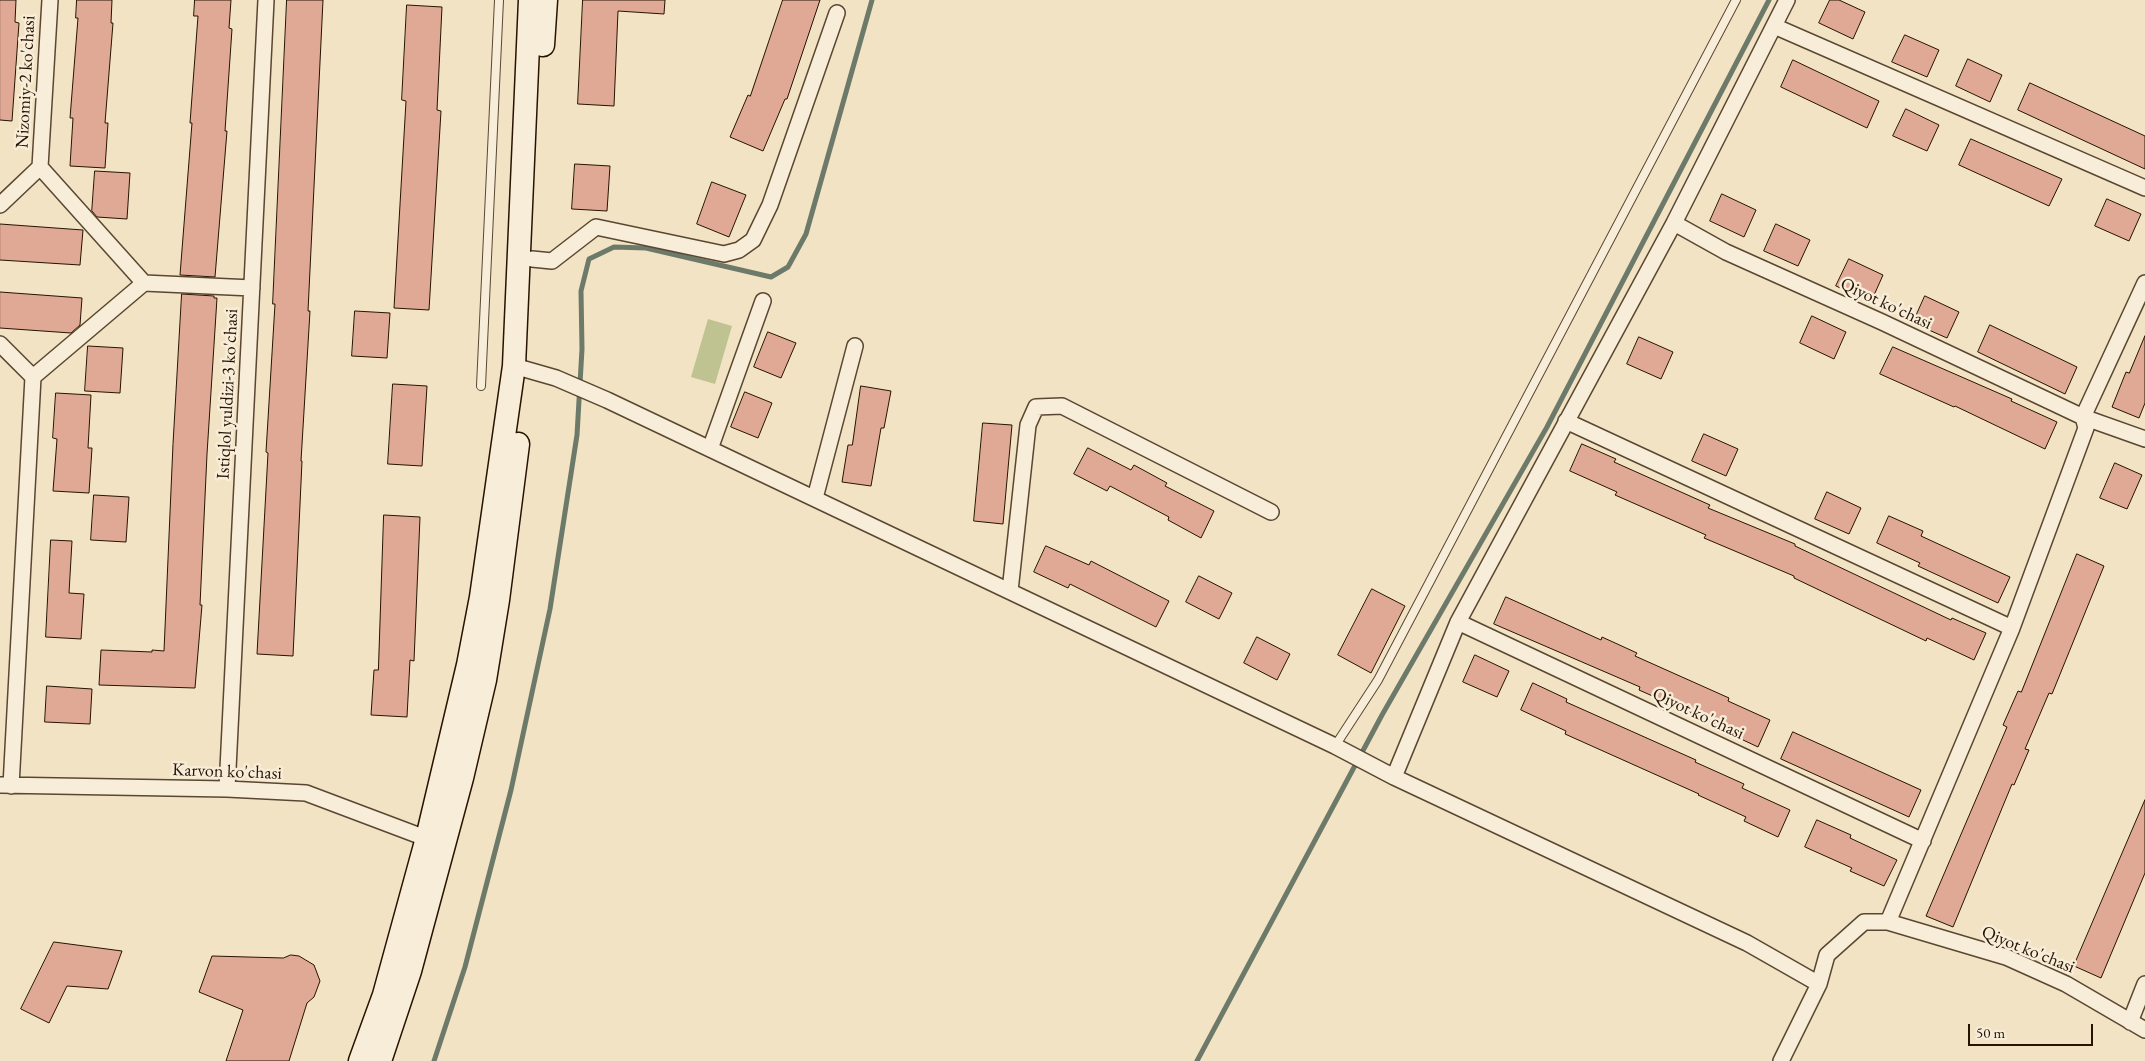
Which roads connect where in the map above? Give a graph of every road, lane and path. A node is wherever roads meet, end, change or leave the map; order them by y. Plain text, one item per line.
1 (50, 0) edge
2 (266, 0) edge
3 (499, 0) edge
4 (530, 0) edge
5 (546, 0) edge
6 (1736, 0) edge
7 (1787, 0) edge
8 (837, 13) dead end
9 (1774, 26) junction
10 (40, 167) junction
11 (2145, 188) edge
12 (0, 206) edge
13 (1674, 224) junction
14 (532, 259) junction
15 (144, 283) junction
16 (2145, 283) edge
17 (252, 288) junction
18 (763, 301) dead end
19 (0, 344) edge
20 (855, 346) dead end
21 (520, 368) junction
22 (33, 377) junction
23 (481, 386) dead end
24 (2083, 417) junction
25 (1566, 422) junction
26 (2145, 439) edge
27 (710, 449) junction
28 (814, 498) junction
29 (1271, 512) dead end
30 (1010, 591) junction
31 (1458, 622) junction
32 (2012, 628) junction
33 (1335, 746) junction
34 (1394, 777) junction
35 (5, 785) edge
36 (227, 789) junction
37 (1923, 841) junction
38 (435, 842) junction
39 (1888, 922) junction
40 (1819, 984) junction
41 (2145, 984) edge
42 (2130, 1022) junction
43 (2145, 1030) edge
44 (360, 1061) edge
45 (380, 1061) edge
46 (1780, 1061) edge

1 - 10 street, Nizomiy-2 ko'chasi
2 - 17 street, Istiqlol yuldizi-3 ko'chasi
3 - 23 lane
4 - 21 main road
5 - 14 main road
6 - 33 lane
7 - 9 street
8 - 14 street
9 - 11 street
9 - 13 street
10 - 12 street
10 - 15 street
13 - 24 street, Qiyot ko'chasi
13 - 25 street
14 - 21 main road
15 - 17 street
15 - 22 street
16 - 24 street
17 - 36 street, Istiqlol yuldizi-3 ko'chasi
18 - 27 street
19 - 22 street
20 - 28 street
21 - 27 street
21 - 38 main road
22 - 35 street
24 - 26 street, Qiyot ko'chasi
24 - 32 street
25 - 31 street
25 - 32 street
27 - 28 street
28 - 30 street
29 - 30 street
30 - 33 street
31 - 34 street
31 - 37 street, Qiyot ko'chasi
32 - 37 street
33 - 34 street
34 - 40 street
35 - 36 street, Karvon ko'chasi
36 - 38 street, Karvon ko'chasi
37 - 39 street
38 - 44 main road
38 - 45 main road
39 - 40 street, Qiyot ko'chasi
39 - 42 street, Qiyot ko'chasi
40 - 46 street, Qiyot ko'chasi
41 - 42 street
42 - 43 street, Qiyot ko'chasi

